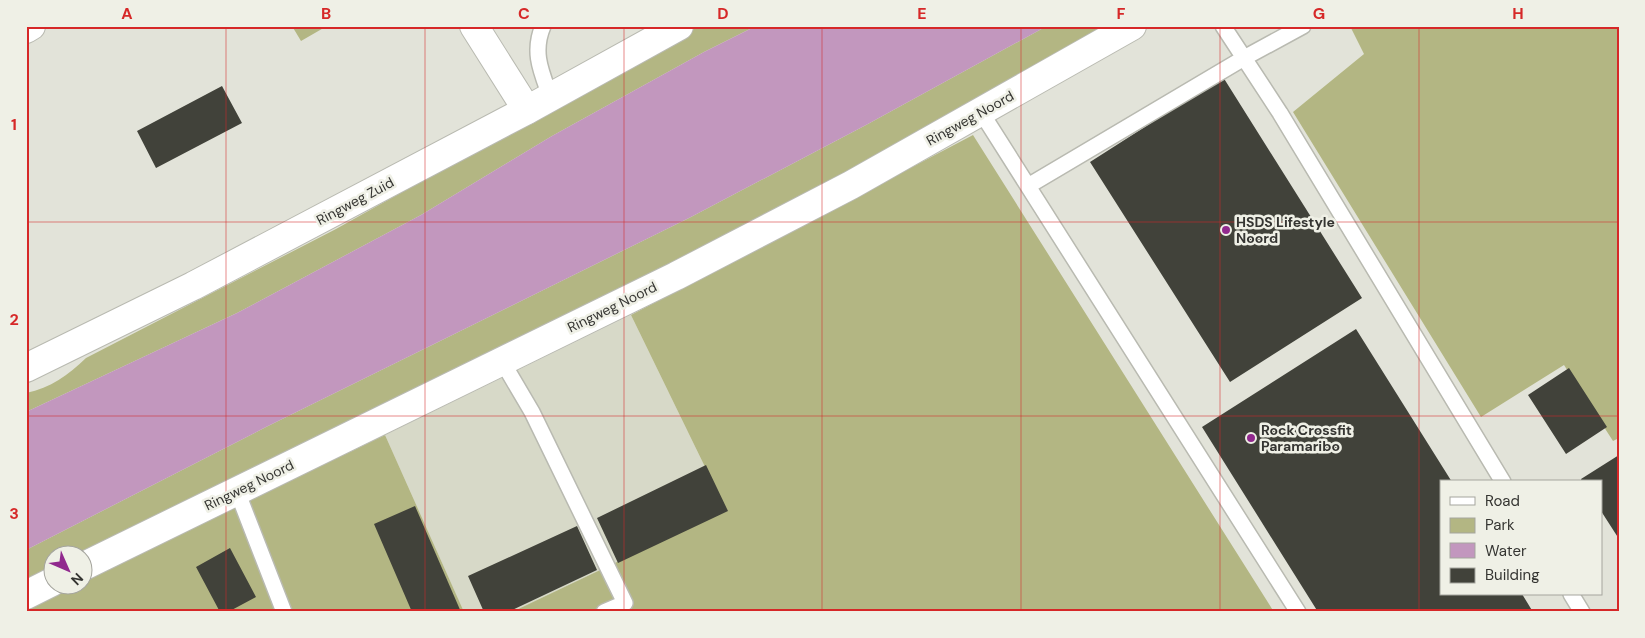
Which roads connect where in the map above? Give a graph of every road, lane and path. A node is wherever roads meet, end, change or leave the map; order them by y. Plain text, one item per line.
1 (32, 26) edge
2 (474, 26) edge
3 (543, 26) edge
4 (679, 26) edge
5 (1132, 26) edge
6 (1223, 26) edge
7 (1303, 26) edge
8 (26, 29) edge
9 (1244, 58) junction
10 (550, 96) junction
11 (527, 110) junction
12 (981, 112) junction
13 (1028, 186) junction
14 (502, 361) junction
15 (26, 368) edge
16 (1502, 480) edge
17 (237, 491) junction
18 (92, 562) edge
19 (42, 587) edge
20 (26, 595) edge
21 (1572, 596) edge
22 (284, 612) edge
23 (604, 612) edge
24 (1298, 612) edge
25 (1582, 612) edge

1 - 8 street
2 - 11 street
3 - 10 lane
4 - 10 street, Ringweg Zuid
5 - 12 street, Ringweg Noord
6 - 9 lane
7 - 9 lane
9 - 13 lane
9 - 16 lane
10 - 11 street, Ringweg Zuid
11 - 15 street, Ringweg Zuid
12 - 13 lane
12 - 14 street, Ringweg Noord
13 - 24 lane
14 - 17 street, Ringweg Noord
14 - 23 lane
17 - 18 street, Ringweg Noord
17 - 22 lane
19 - 20 street
21 - 25 lane

